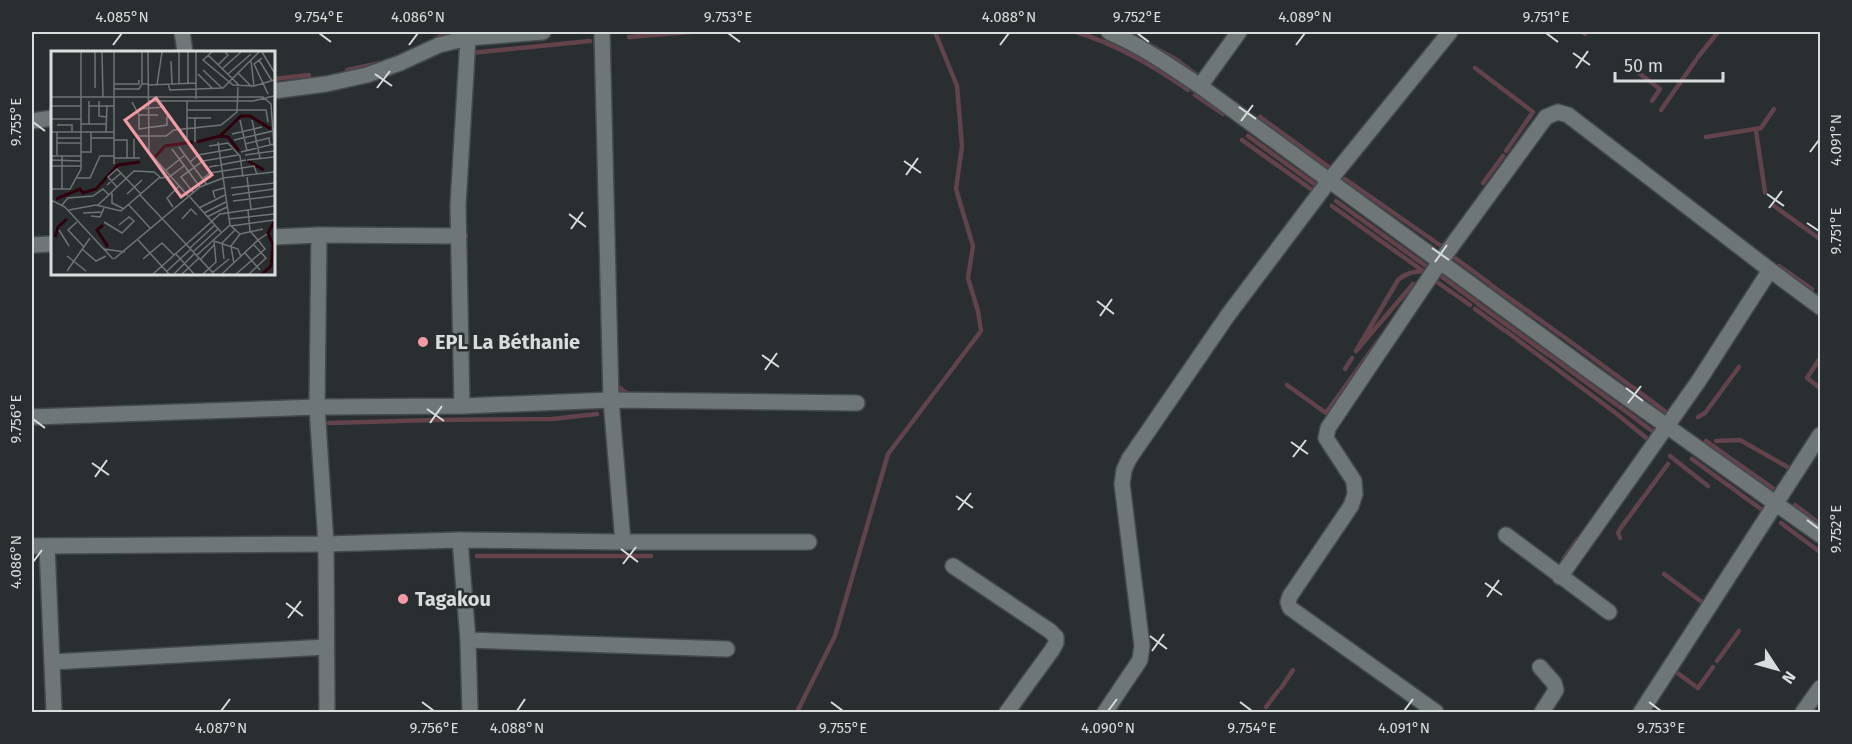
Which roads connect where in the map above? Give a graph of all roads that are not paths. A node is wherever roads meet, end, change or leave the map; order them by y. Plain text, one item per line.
1 (182, 32) edge
2 (543, 32) edge
3 (602, 32) edge
4 (1109, 32) edge
5 (1239, 32) edge
6 (1450, 32) edge
7 (468, 38) junction
8 (185, 51) edge
9 (1200, 86) junction
10 (274, 91) edge
11 (51, 118) edge
12 (32, 121) edge
13 (1329, 181) junction
14 (319, 235) junction
15 (459, 236) junction
16 (274, 237) edge
17 (51, 244) edge
18 (32, 245) edge
19 (1440, 262) junction
20 (1770, 270) junction
21 (1821, 307) edge
22 (611, 400) junction
23 (857, 403) dead end
24 (462, 406) junction
25 (317, 407) junction
26 (32, 417) edge
27 (1667, 427) junction
28 (1821, 435) edge
29 (1776, 504) junction
30 (1506, 535) dead end
31 (1821, 535) edge
32 (460, 540) junction
33 (623, 542) junction
34 (809, 542) dead end
35 (326, 544) junction
36 (39, 546) edge
37 (953, 566) dead end
38 (1560, 577) junction
39 (1609, 612) dead end
40 (468, 640) junction
41 (326, 647) junction
42 (727, 649) dead end
43 (52, 662) junction
44 (1540, 667) dead end
45 (1821, 688) edge
46 (54, 712) edge
47 (327, 712) edge
48 (470, 712) edge
49 (1007, 712) edge
50 (1105, 712) edge
51 (1436, 712) edge
52 (1542, 712) edge
53 (1641, 712) edge
54 (1803, 712) edge

1 - 8 street
2 - 7 street
3 - 22 street
4 - 9 street
5 - 9 street
6 - 13 street
7 - 10 street
7 - 15 street
9 - 13 street
11 - 12 street
13 - 19 street
13 - 50 street
14 - 15 street
14 - 16 street
14 - 25 street
15 - 24 street
17 - 18 street
19 - 20 street
19 - 27 street
19 - 51 street
20 - 21 street
20 - 27 street
22 - 23 street
22 - 24 street
22 - 33 street
24 - 25 street
25 - 26 street
25 - 35 street
27 - 29 street
27 - 38 street
28 - 29 street
29 - 31 street
29 - 53 street
30 - 38 street
32 - 33 street
32 - 35 street
32 - 40 street
33 - 34 street
35 - 36 street
35 - 41 street
36 - 43 street
37 - 49 street
38 - 39 street
40 - 42 street
40 - 48 street
41 - 43 street
41 - 47 street
43 - 46 street
44 - 52 street
45 - 54 street

